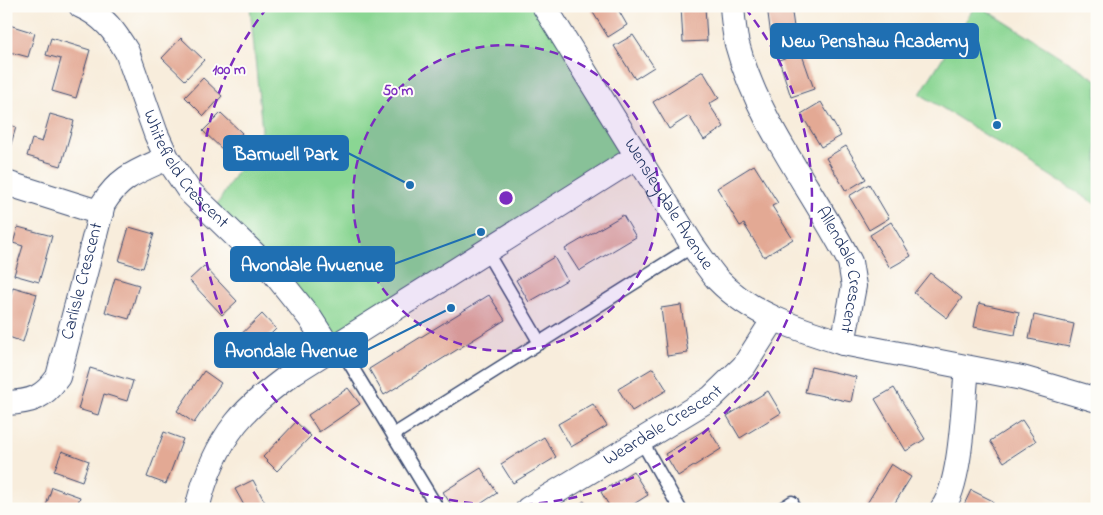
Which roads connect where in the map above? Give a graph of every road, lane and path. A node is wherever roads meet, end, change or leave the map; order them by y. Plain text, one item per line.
1 (81, 6) edge
2 (544, 6) edge
3 (732, 6) edge
4 (106, 12) edge
5 (636, 157) junction
6 (168, 158) junction
7 (6, 183) edge
8 (101, 213) junction
9 (693, 246) junction
10 (486, 251) junction
11 (774, 319) junction
12 (540, 343) junction
13 (843, 343) junction
14 (334, 346) junction
15 (967, 368) junction
16 (1088, 397) edge
17 (6, 403) edge
18 (393, 435) junction
19 (641, 440) junction
20 (197, 509) edge
21 (438, 509) edge
22 (528, 509) edge
23 (680, 509) edge
24 (942, 509) edge

1 - 4 street, Whitefield Crescent
2 - 5 street, Wensleydale Avenue
3 - 13 street, Allendale Crescent
4 - 6 street, Whitefield Crescent
5 - 9 street, Wensleydale Avenue
5 - 10 street
6 - 8 street, Carlisle Crescent
6 - 14 street, Whitefield Crescent
7 - 8 street
8 - 17 street, Carlisle Crescent
9 - 11 street, Wensleydale Avenue
9 - 12 lane
10 - 12 lane
10 - 14 street
11 - 13 street, Wensleydale Avenue
11 - 19 street, Weardale Crescent
12 - 18 lane
13 - 15 street, Allendale Crescent
14 - 18 lane
14 - 20 street
15 - 16 street, Allendale Crescent
15 - 24 street
18 - 21 lane
19 - 22 street, Weardale Crescent
19 - 23 lane

